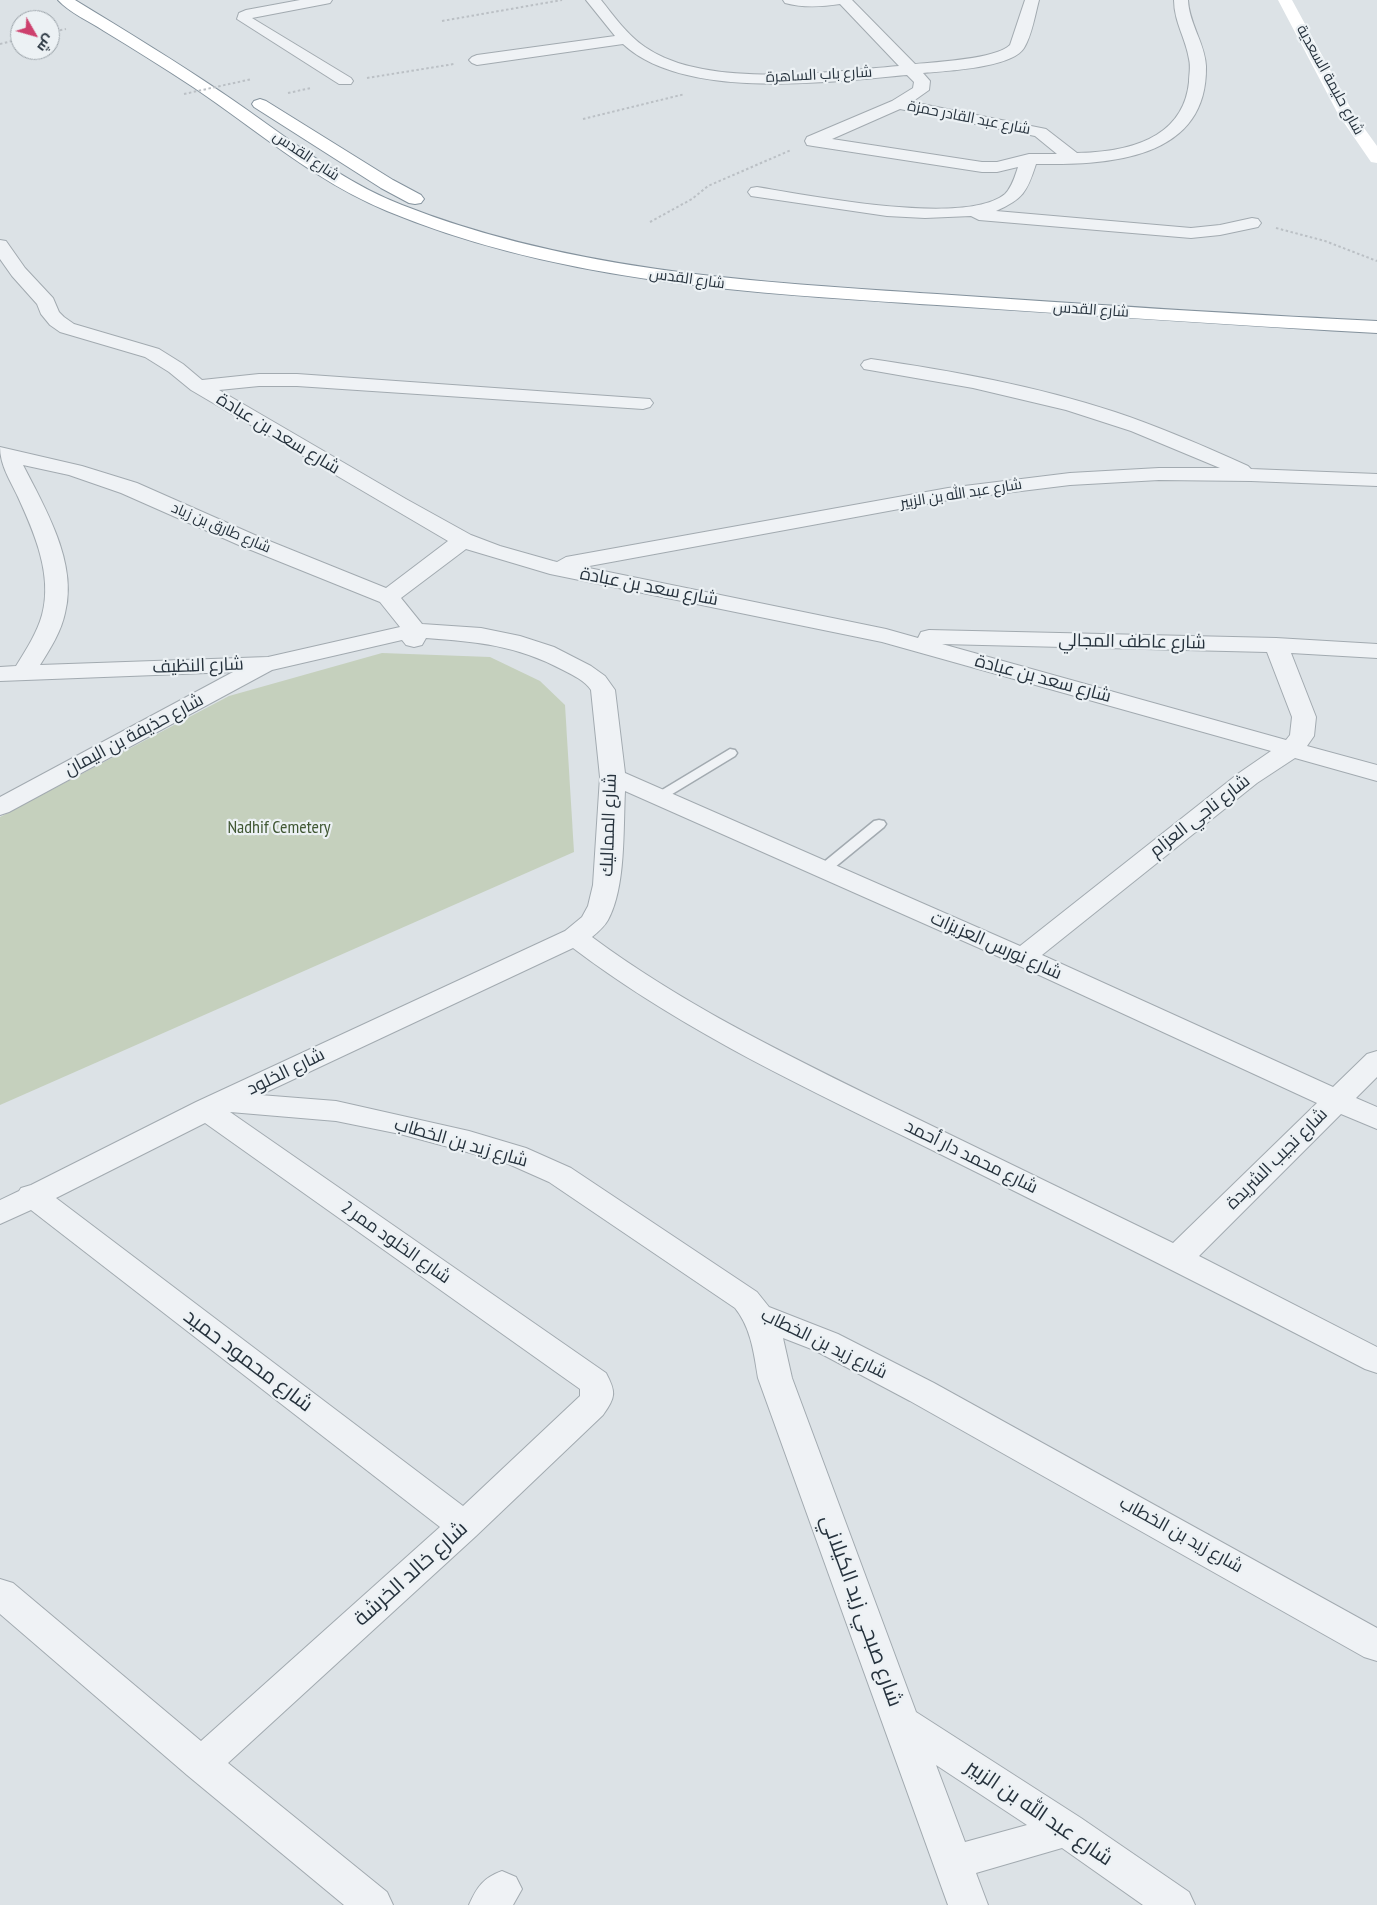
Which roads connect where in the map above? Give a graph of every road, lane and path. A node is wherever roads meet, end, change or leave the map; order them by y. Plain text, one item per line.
1 (65, 0) edge
2 (325, 0) edge
3 (562, 0) edge
4 (593, 0) edge
5 (790, 0) edge
6 (843, 0) edge
7 (1032, 0) edge
8 (1181, 0) edge
9 (1285, 0) edge
10 (442, 21) dead end
11 (626, 39) junction
12 (477, 60) dead end
13 (913, 70) junction
14 (345, 82) dead end
15 (248, 86) joint
16 (689, 93) dead end
17 (184, 94) dead end
18 (898, 104) junction
19 (583, 119) dead end
20 (813, 141) junction
21 (1377, 158) edge
22 (1029, 159) junction
23 (1075, 160) junction
24 (757, 192) dead end
25 (955, 212) junction
26 (650, 222) dead end
27 (1252, 224) joint
28 (0, 245) edge
29 (1377, 261) edge
30 (1377, 312) edge
31 (1377, 328) edge
32 (871, 365) dead end
33 (198, 386) junction
34 (643, 403) dead end
35 (5, 455) edge
36 (1251, 474) junction
37 (1377, 480) edge
38 (462, 540) junction
39 (550, 567) junction
40 (388, 596) junction
41 (408, 635) junction
42 (886, 636) junction
43 (1276, 646) junction
44 (1377, 651) edge
45 (268, 664) junction
46 (25, 672) junction
47 (0, 674) edge
48 (1293, 748) junction
49 (730, 753) dead end
50 (1377, 773) edge
51 (612, 777) junction
52 (659, 796) junction
53 (0, 807) edge
54 (879, 824) dead end
55 (824, 869) junction
56 (575, 937) junction
57 (1023, 957) junction
58 (1377, 1060) edge
59 (1336, 1100) junction
60 (216, 1106) junction
61 (1377, 1119) edge
62 (32, 1195) junction
63 (0, 1212) edge
64 (1177, 1258) junction
65 (752, 1307) junction
66 (1377, 1361) edge
67 (586, 1376) joint
68 (464, 1526) junction
69 (0, 1593) edge
70 (1377, 1646) edge
71 (903, 1723) junction
72 (200, 1764) junction
73 (1067, 1830) junction
74 (952, 1864) junction
75 (373, 1905) edge
76 (968, 1905) edge
77 (1175, 1905) edge

1 - 31 main road, شارع القدس
2 - 14 street
3 - 10 path
4 - 11 street, شارع باب الساهرة
5 - 6 street
6 - 13 street
7 - 13 street, شارع باب الساهرة
8 - 23 street
9 - 21 main road, شارع حليمة السعدية
11 - 12 street
11 - 13 street, شارع باب الساهرة
13 - 18 street, شارع عبد القادر حمزة
15 - 17 path, bridge
15 - 30 main road, شارع القدس
16 - 19 path
18 - 20 street
18 - 23 street, شارع عبد القادر حمزة
20 - 22 street
20 - 26 path
22 - 23 street
22 - 25 street
24 - 25 street
25 - 27 street
27 - 29 path
28 - 33 street, شارع سعد بن عبادة
32 - 36 street
33 - 34 street
33 - 38 street, شارع سعد بن عبادة
35 - 40 street, شارع طارق بن زياد
35 - 46 street
36 - 37 street, شارع عبد الله بن الزبير
36 - 39 street, شارع عبد الله بن الزبير
38 - 39 street, شارع سعد بن عبادة
38 - 40 street
39 - 42 street, شارع سعد بن عبادة
40 - 41 street
41 - 45 street, شارع النظيف
41 - 51 street, شارع المماليك
42 - 43 street, شارع عاطف المجالي
42 - 48 street, شارع سعد بن عبادة
43 - 44 street, شارع عاطف المجالي
43 - 48 street
45 - 46 street, شارع النظيف
45 - 53 street, شارع حذيفة بن اليمان
46 - 47 street, شارع النظيف
48 - 50 street, شارع سعد بن عبادة
48 - 57 street, شارع ناجي العزام
49 - 52 lane
51 - 52 street, شارع نورس العزيزات
51 - 56 street, شارع المماليك
52 - 55 street, شارع نورس العزيزات
54 - 55 lane
55 - 57 street, شارع نورس العزيزات
56 - 60 street, شارع الخلود
56 - 64 street, شارع محمد دار أحمد
57 - 59 street, شارع نورس العزيزات
58 - 59 street, شارع نجيب الشريدة
59 - 61 street, شارع نورس العزيزات
59 - 64 street, شارع نجيب الشريدة
60 - 62 street, شارع الخلود
60 - 65 street, شارع زيد بن الخطاب
60 - 67 street, شارع الخلود ممر 2
62 - 63 street, شارع الخلود
62 - 68 street, شارع محمود حميد
64 - 66 street, شارع محمد دار أحمد
65 - 70 street, شارع زيد بن الخطاب
65 - 71 street, شارع صبحي زيد الكيلاني
67 - 68 street, شارع خالد الخرشة
68 - 72 street, شارع خالد الخرشة
69 - 72 street
71 - 73 street, شارع عبد الله بن الزبير
71 - 74 street, شارع صبحي زيد الكيلاني
72 - 75 street
73 - 74 street
73 - 77 street, شارع عبد الله بن الزبير
74 - 76 street, شارع صبحي زيد الكيلاني

